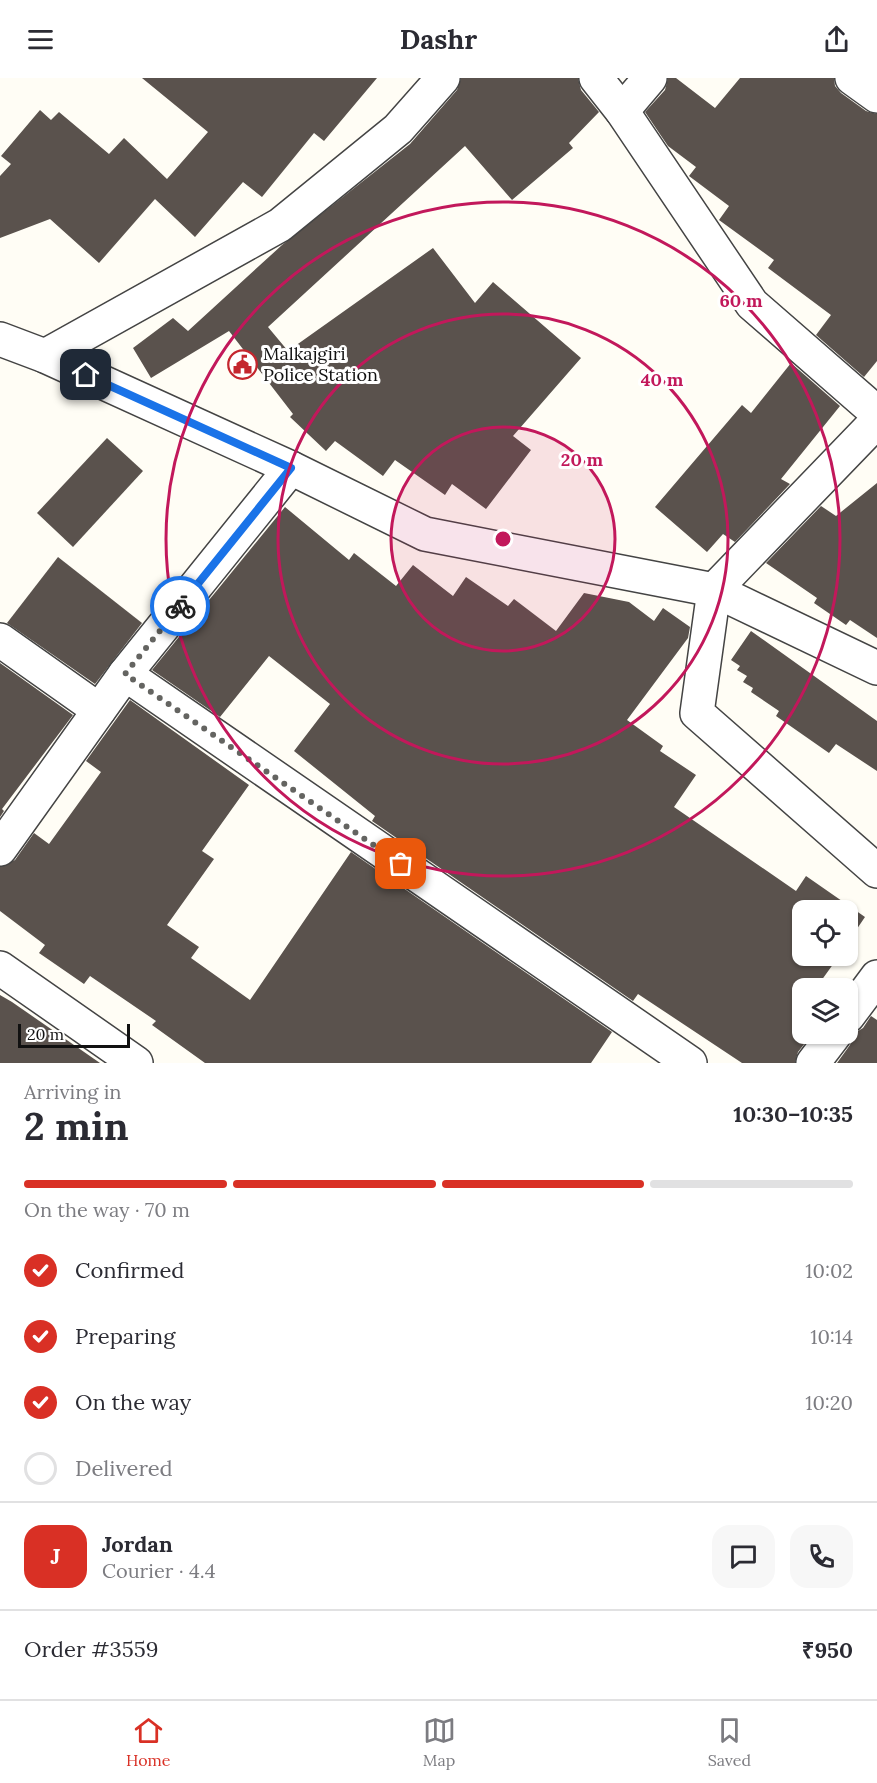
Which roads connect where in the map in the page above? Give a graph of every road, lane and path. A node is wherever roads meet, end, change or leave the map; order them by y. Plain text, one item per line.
1 (443, 78) edge
2 (596, 78) edge
3 (650, 78) edge
4 (852, 78) edge
5 (877, 96) edge
6 (622, 111) junction
7 (0, 339) edge
8 (45, 356) junction
9 (877, 413) edge
10 (877, 421) edge
11 (291, 468) junction
12 (714, 590) junction
13 (0, 640) edge
14 (877, 668) edge
15 (125, 674) junction
16 (99, 710) junction
17 (0, 849) edge
18 (877, 871) edge
19 (0, 968) edge
20 (877, 977) edge
21 (858, 1003) edge
22 (827, 1044) edge
23 (649, 1052) edge
24 (136, 1063) edge
25 (690, 1063) edge
26 (813, 1063) edge

1 - 8 street
2 - 6 street
3 - 6 street
4 - 5 street
6 - 9 street
7 - 8 street
8 - 11 street
10 - 12 street
11 - 12 street
11 - 15 street
12 - 14 street
12 - 18 street
13 - 16 street
15 - 16 street
15 - 23 street
16 - 17 street
19 - 24 street
20 - 21 street
22 - 26 street
23 - 25 street

